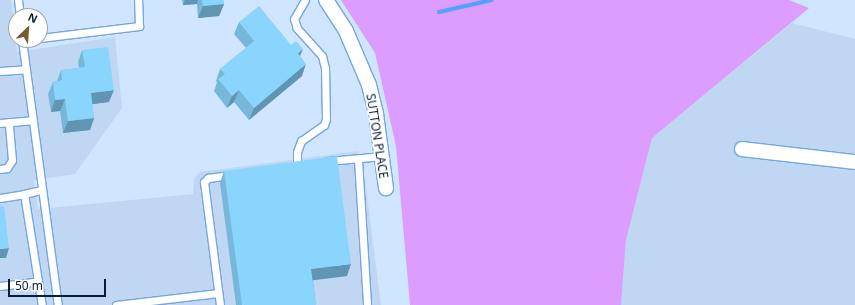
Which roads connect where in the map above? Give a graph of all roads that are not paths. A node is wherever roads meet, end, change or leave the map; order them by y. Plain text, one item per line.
1 (138, 0) edge
2 (305, 0) edge
3 (326, 0) edge
4 (48, 37) edge
5 (24, 48) edge
6 (26, 69) junction
7 (0, 70) edge
8 (32, 120) junction
9 (9, 122) junction
10 (0, 123) edge
11 (742, 149) dead end
12 (383, 156) junction
13 (358, 160) junction
14 (319, 162) edge
15 (855, 162) edge
16 (297, 166) edge
17 (0, 169) edge
18 (237, 174) edge
19 (386, 188) dead end
20 (42, 190) junction
21 (24, 194) junction
22 (0, 198) edge
23 (38, 281) junction
24 (0, 286) edge
25 (218, 293) junction
26 (42, 305) edge
27 (58, 305) edge
28 (116, 305) edge
29 (220, 305) edge
30 (366, 305) edge

1 - 4 lane
2 - 16 lane
3 - 12 street, SUTTON PLACE
5 - 6 lane
6 - 7 lane
6 - 8 lane
8 - 9 lane
8 - 20 lane
9 - 10 lane
9 - 17 lane
11 - 15 street
12 - 13 lane
12 - 19 street, SUTTON PLACE
13 - 14 lane
13 - 30 lane
18 - 25 lane
20 - 21 lane
20 - 27 lane
21 - 22 lane
21 - 23 lane
23 - 24 lane
23 - 26 lane
25 - 28 lane
25 - 29 lane

